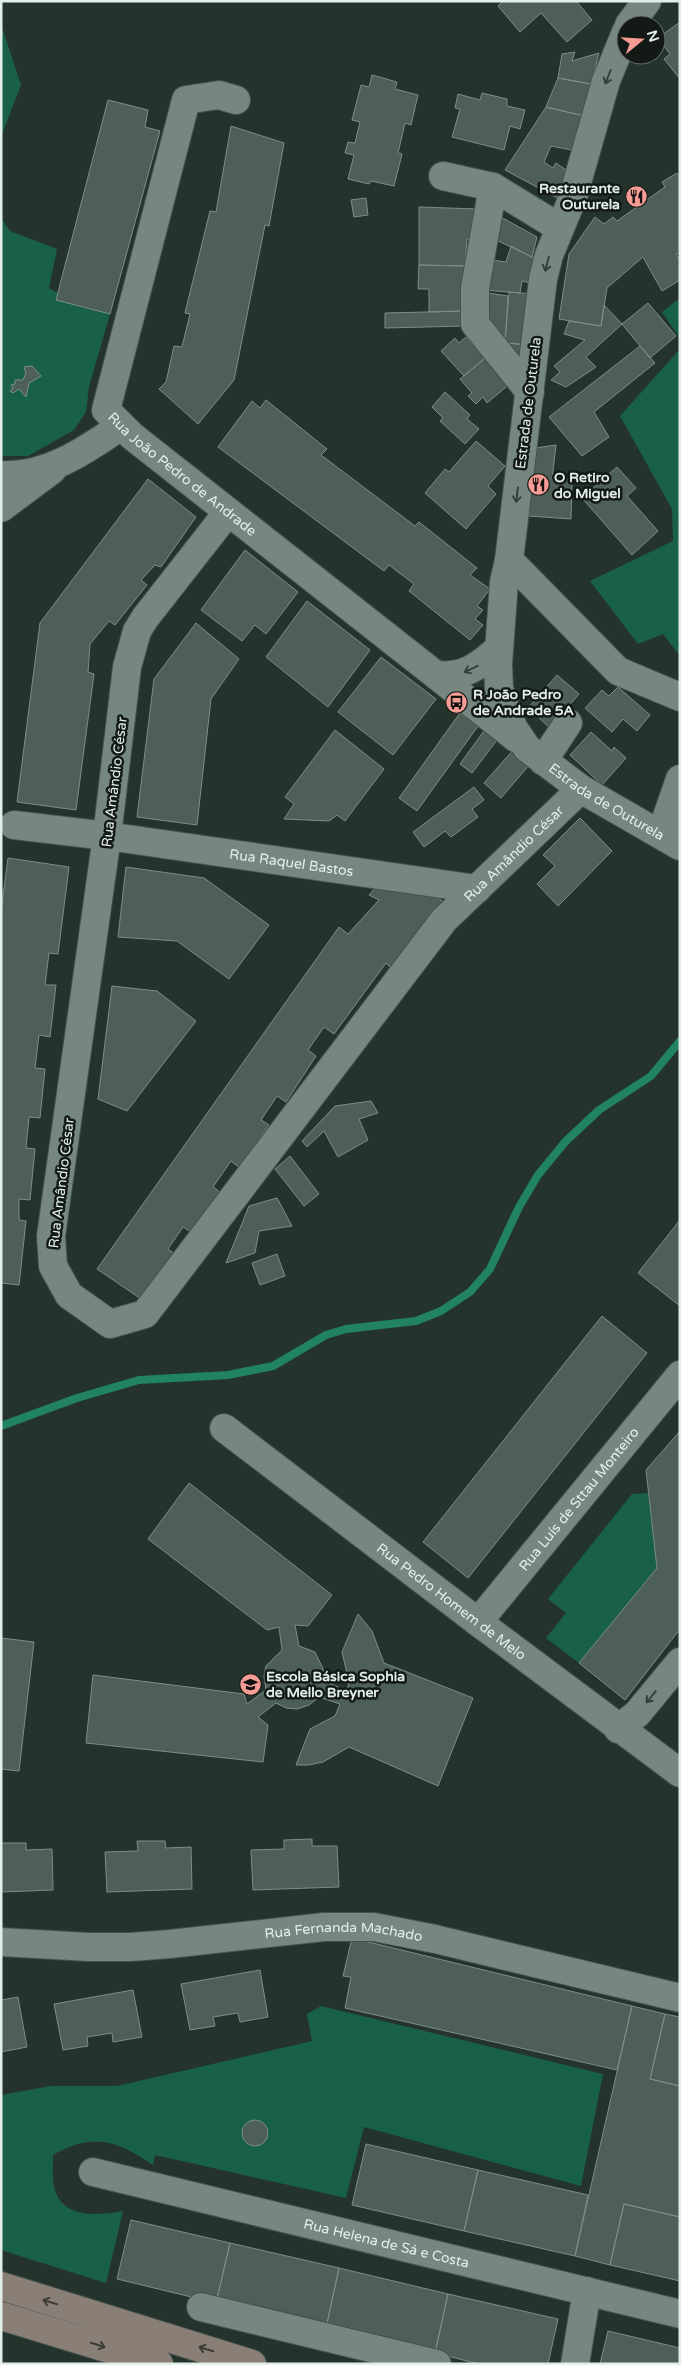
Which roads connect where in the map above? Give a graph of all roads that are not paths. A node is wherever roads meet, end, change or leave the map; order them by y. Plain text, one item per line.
1 (646, 1) edge
2 (636, 15) edge
3 (616, 56) edge
4 (236, 100) dead end
5 (443, 176) dead end
6 (494, 187) junction
7 (560, 228) junction
8 (530, 392) junction
9 (121, 426) junction
10 (67, 460) junction
11 (1, 475) edge
12 (1, 508) edge
13 (228, 512) junction
14 (510, 560) junction
15 (500, 648) junction
16 (436, 675) junction
17 (680, 697) edge
18 (568, 723) dead end
19 (535, 754) junction
20 (680, 779) edge
21 (581, 788) junction
22 (14, 824) dead end
23 (107, 836) junction
24 (673, 842) edge
25 (477, 889) junction
26 (680, 1375) edge
27 (224, 1428) dead end
28 (478, 1622) junction
29 (680, 1662) edge
30 (618, 1729) junction
31 (680, 1773) edge
32 (1, 1942) edge
33 (680, 1998) edge
34 (94, 2172) dead end
35 (1, 2286) edge
36 (588, 2291) junction
37 (201, 2308) dead end
38 (680, 2314) edge
39 (1, 2316) edge
40 (159, 2364) edge
41 (252, 2364) edge
42 (437, 2364) edge
43 (576, 2364) edge

1 - 2 street
3 -> 7 street, Estrada de Outurela
4 - 9 street, Rua João Pedro de Andrade
5 - 6 street
6 - 7 street
6 - 8 street
7 -> 8 street, Estrada de Outurela
8 -> 14 street, Estrada de Outurela
9 - 10 street
9 - 13 street, Rua João Pedro de Andrade
10 - 11 street
10 - 12 street
13 - 16 street, Rua João Pedro de Andrade
13 - 23 street, Rua Amândio César
14 - 15 street, Estrada de Outurela
14 - 17 street
15 -> 16 street
15 - 19 street, Estrada de Outurela
16 - 19 street, Rua João Pedro de Andrade
18 - 19 street
19 - 21 street, Estrada de Outurela
20 - 24 street
21 - 24 street, Estrada de Outurela
21 - 25 street, Rua Amândio César
22 - 23 street, Rua Raquel Bastos
23 - 25 street, Rua Raquel Bastos
23 - 25 street, Rua Amândio César
26 - 28 street, Rua Luís de Sttau Monteiro
27 - 28 street, Rua Pedro Homem de Melo
28 - 30 street, Rua Pedro Homem de Melo
29 -> 30 street
30 - 31 street, Rua Pedro Homem de Melo
32 - 33 street, Rua Fernanda Machado
34 - 36 street, Rua Helena de Sá e Costa
41 -> 35 street
36 - 38 street, Rua Helena de Sá e Costa
36 - 43 street
37 - 42 street
39 -> 40 street

